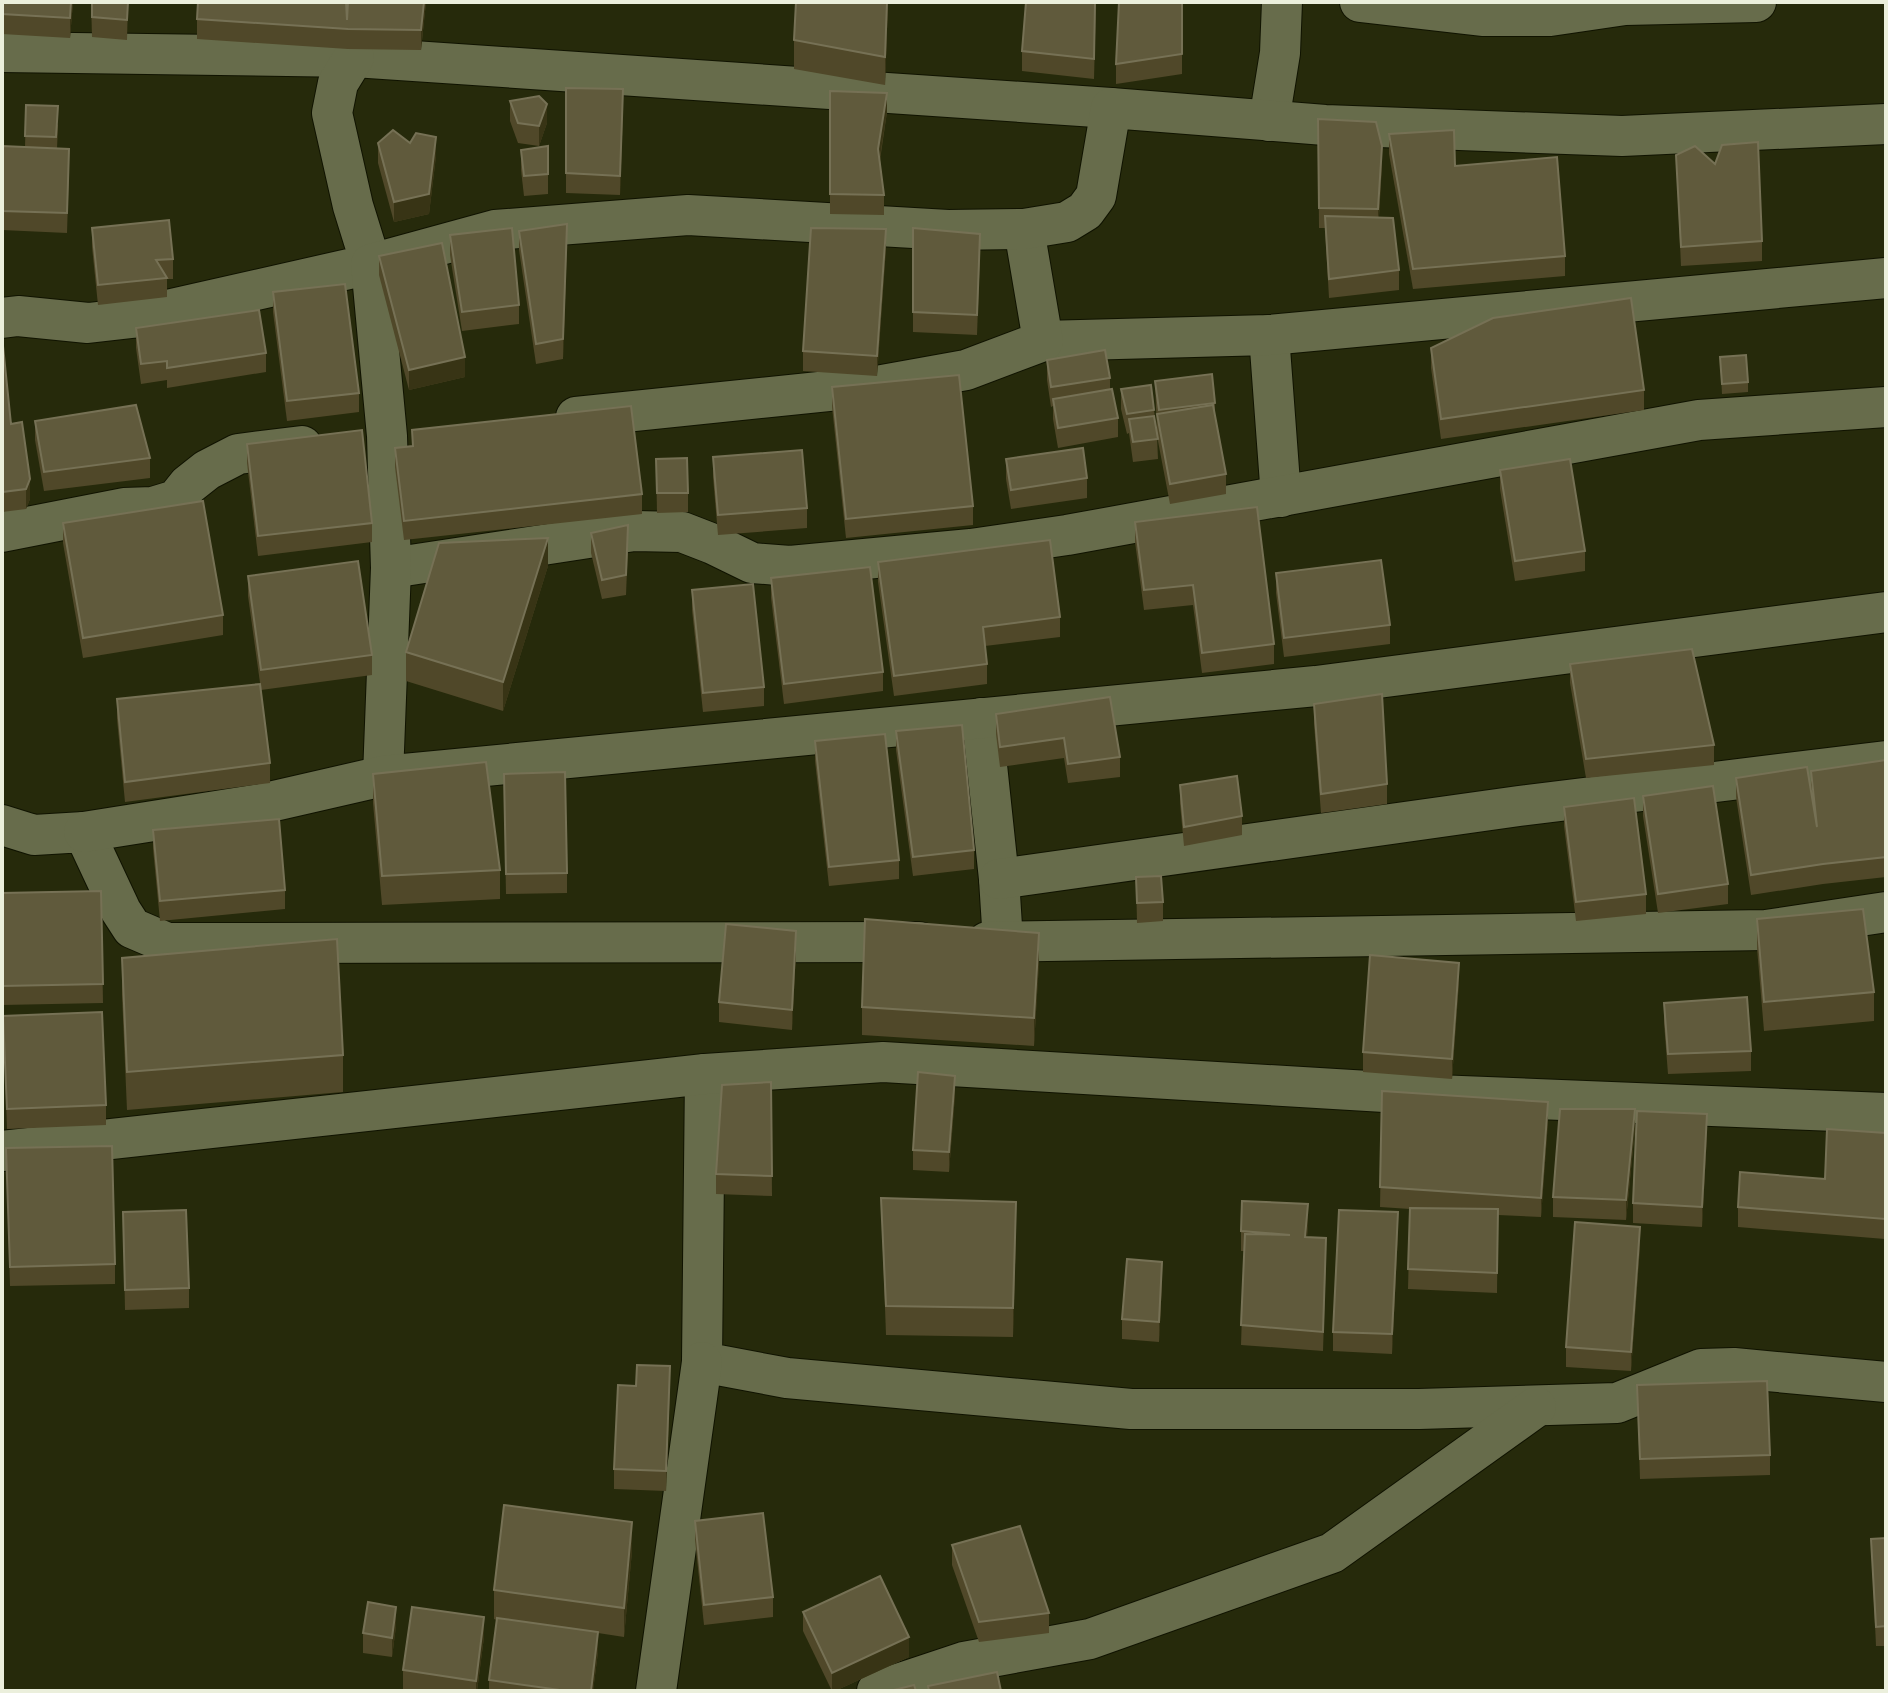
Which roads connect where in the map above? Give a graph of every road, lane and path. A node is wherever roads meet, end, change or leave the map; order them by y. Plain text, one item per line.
1 (1282, 2) edge
2 (1360, 2) edge
3 (1756, 2) edge
4 (2, 52) edge
5 (354, 57) junction
6 (1111, 108) junction
7 (1269, 121) junction
8 (1886, 124) edge
9 (1024, 229) junction
10 (371, 264) junction
11 (1886, 278) edge
12 (2, 318) edge
13 (1269, 335) junction
14 (1043, 341) junction
15 (1886, 407) edge
16 (545, 420) edge
17 (377, 437) junction
18 (1281, 497) junction
19 (2, 532) edge
20 (391, 568) junction
21 (1886, 612) edge
22 (982, 718) junction
23 (1886, 761) edge
24 (383, 776) junction
25 (2, 825) edge
26 (84, 832) junction
27 (999, 879) junction
28 (1886, 912) edge
29 (1003, 942) junction
30 (705, 1074) junction
31 (1886, 1113) edge
32 (2, 1151) edge
33 (702, 1362) junction
34 (1886, 1382) edge
35 (1536, 1407) junction
36 (656, 1691) edge
37 (877, 1691) edge

1 - 7 street
2 - 3 street
4 - 5 street
5 - 6 street
5 - 10 street
6 - 7 street
6 - 9 street
7 - 8 street
9 - 10 street
9 - 14 street
10 - 12 street
10 - 17 street
11 - 13 street
13 - 14 street
13 - 18 street
14 - 16 street
15 - 18 street
17 - 19 street
17 - 20 street
18 - 20 street
20 - 24 street
21 - 22 street
22 - 24 street
22 - 27 street
23 - 27 street
24 - 26 street
25 - 26 street
26 - 29 street
27 - 29 street
28 - 29 street
30 - 31 street
30 - 32 street
30 - 33 street
33 - 35 street
33 - 36 street
34 - 35 street
35 - 37 street

